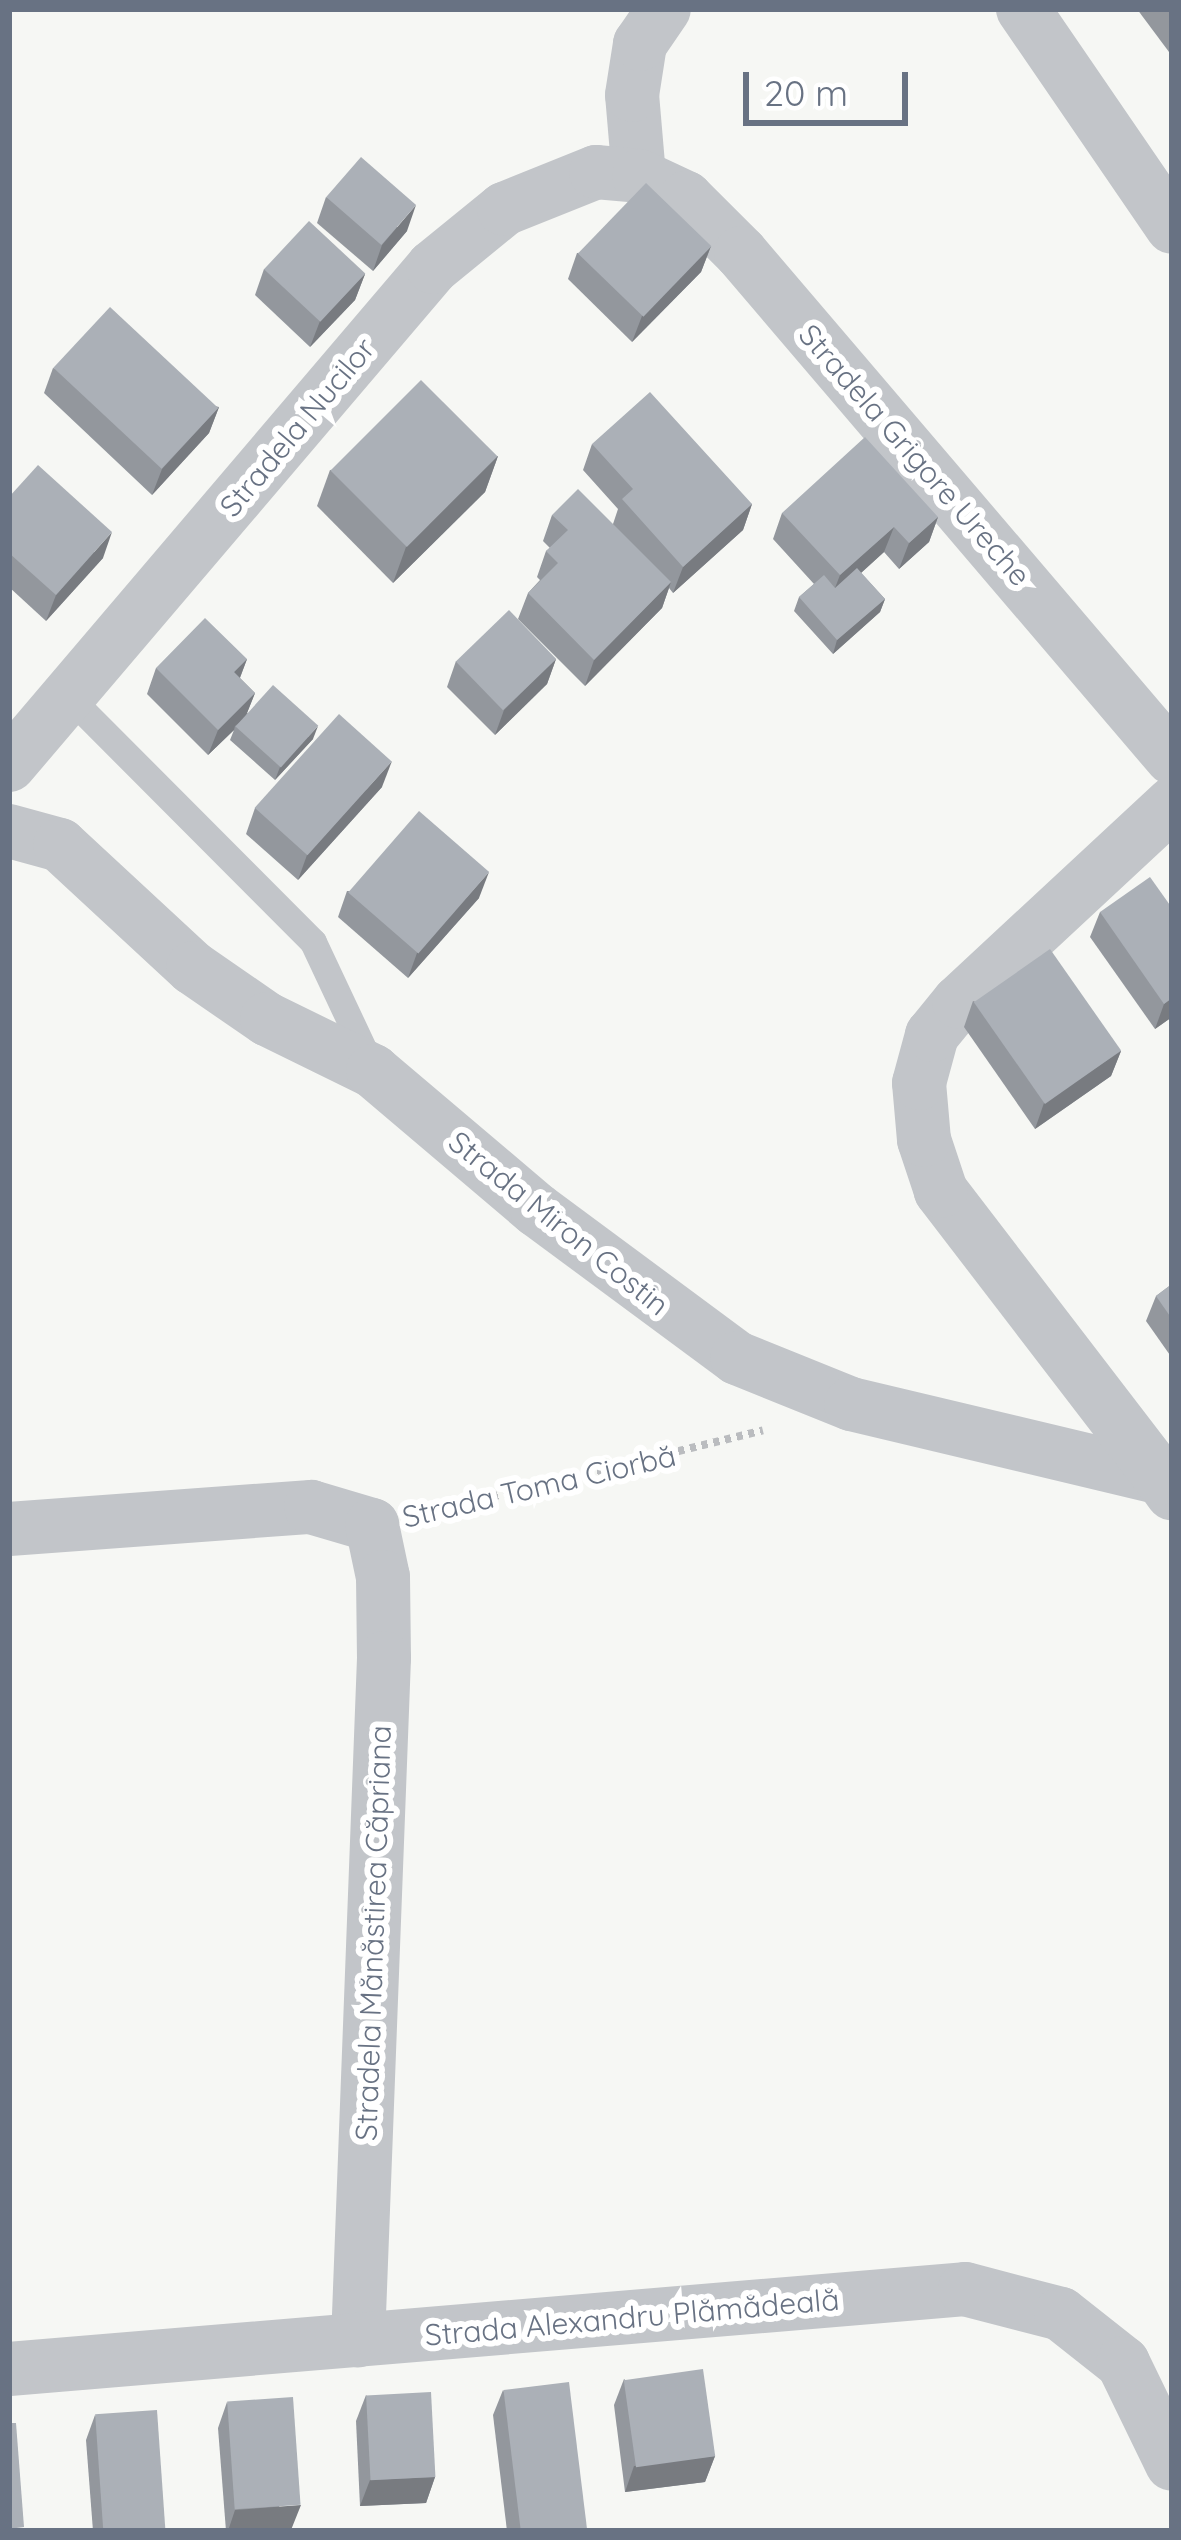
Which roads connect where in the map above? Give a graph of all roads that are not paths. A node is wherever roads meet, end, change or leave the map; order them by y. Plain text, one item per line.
1 (664, 9) edge
2 (1023, 9) edge
3 (639, 176) junction
4 (1172, 227) edge
5 (68, 696) junction
6 (1172, 758) edge
7 (9, 766) edge
8 (1172, 804) edge
9 (9, 831) edge
10 (373, 1070) junction
11 (1166, 1485) edge
12 (372, 1525) joint
13 (9, 1529) edge
14 (358, 2342) junction
15 (9, 2369) edge
16 (1172, 2464) edge

1 - 3 street
2 - 4 street
3 - 5 street, Stradela Nucilor
3 - 6 street, Stradela Grigore Ureche
5 - 7 street, Stradela Nucilor
5 - 10 lane
8 - 11 street
9 - 10 street, Strada Miron Costin
10 - 11 street, Strada Miron Costin
12 - 13 street, Strada Toma Ciorbă
12 - 14 street, Stradela Mănăstirea Căpriana
14 - 15 street, Strada Alexandru Plămădeală
14 - 16 street, Strada Alexandru Plămădeală

